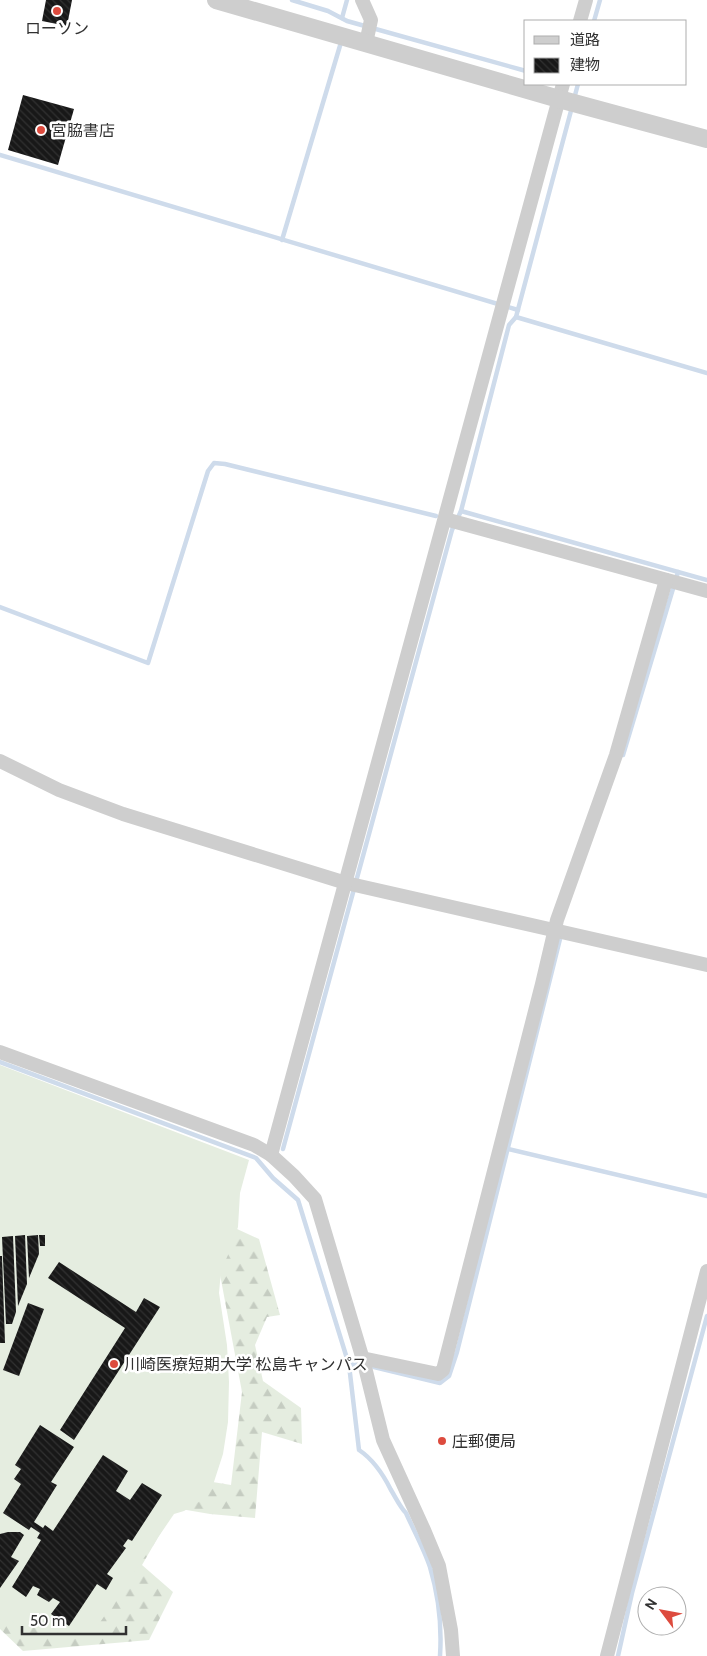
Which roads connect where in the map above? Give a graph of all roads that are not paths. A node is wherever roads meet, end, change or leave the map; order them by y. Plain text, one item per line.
1 (216, 0) edge
2 (362, 0) edge
3 (586, 0) edge
4 (580, 20) edge
5 (359, 34) junction
6 (524, 84) edge
7 (527, 85) edge
8 (567, 97) edge
9 (707, 139) edge
10 (452, 520) junction
11 (672, 581) junction
12 (707, 591) edge
13 (0, 760) edge
14 (353, 885) junction
15 (560, 931) junction
16 (707, 965) edge
17 (0, 1052) edge
18 (271, 1155) junction
19 (707, 1271) edge
20 (364, 1363) junction
21 (453, 1656) edge
22 (607, 1656) edge

1 - 5 street
2 - 5 street
3 - 4 street
5 - 6 street
7 - 8 street
8 - 9 street
8 - 10 street
10 - 11 street
10 - 14 street
11 - 12 street
11 - 15 street
13 - 14 street
14 - 15 street
14 - 18 street
15 - 16 street
15 - 20 street
17 - 18 street
18 - 20 street
19 - 22 street
20 - 21 street

